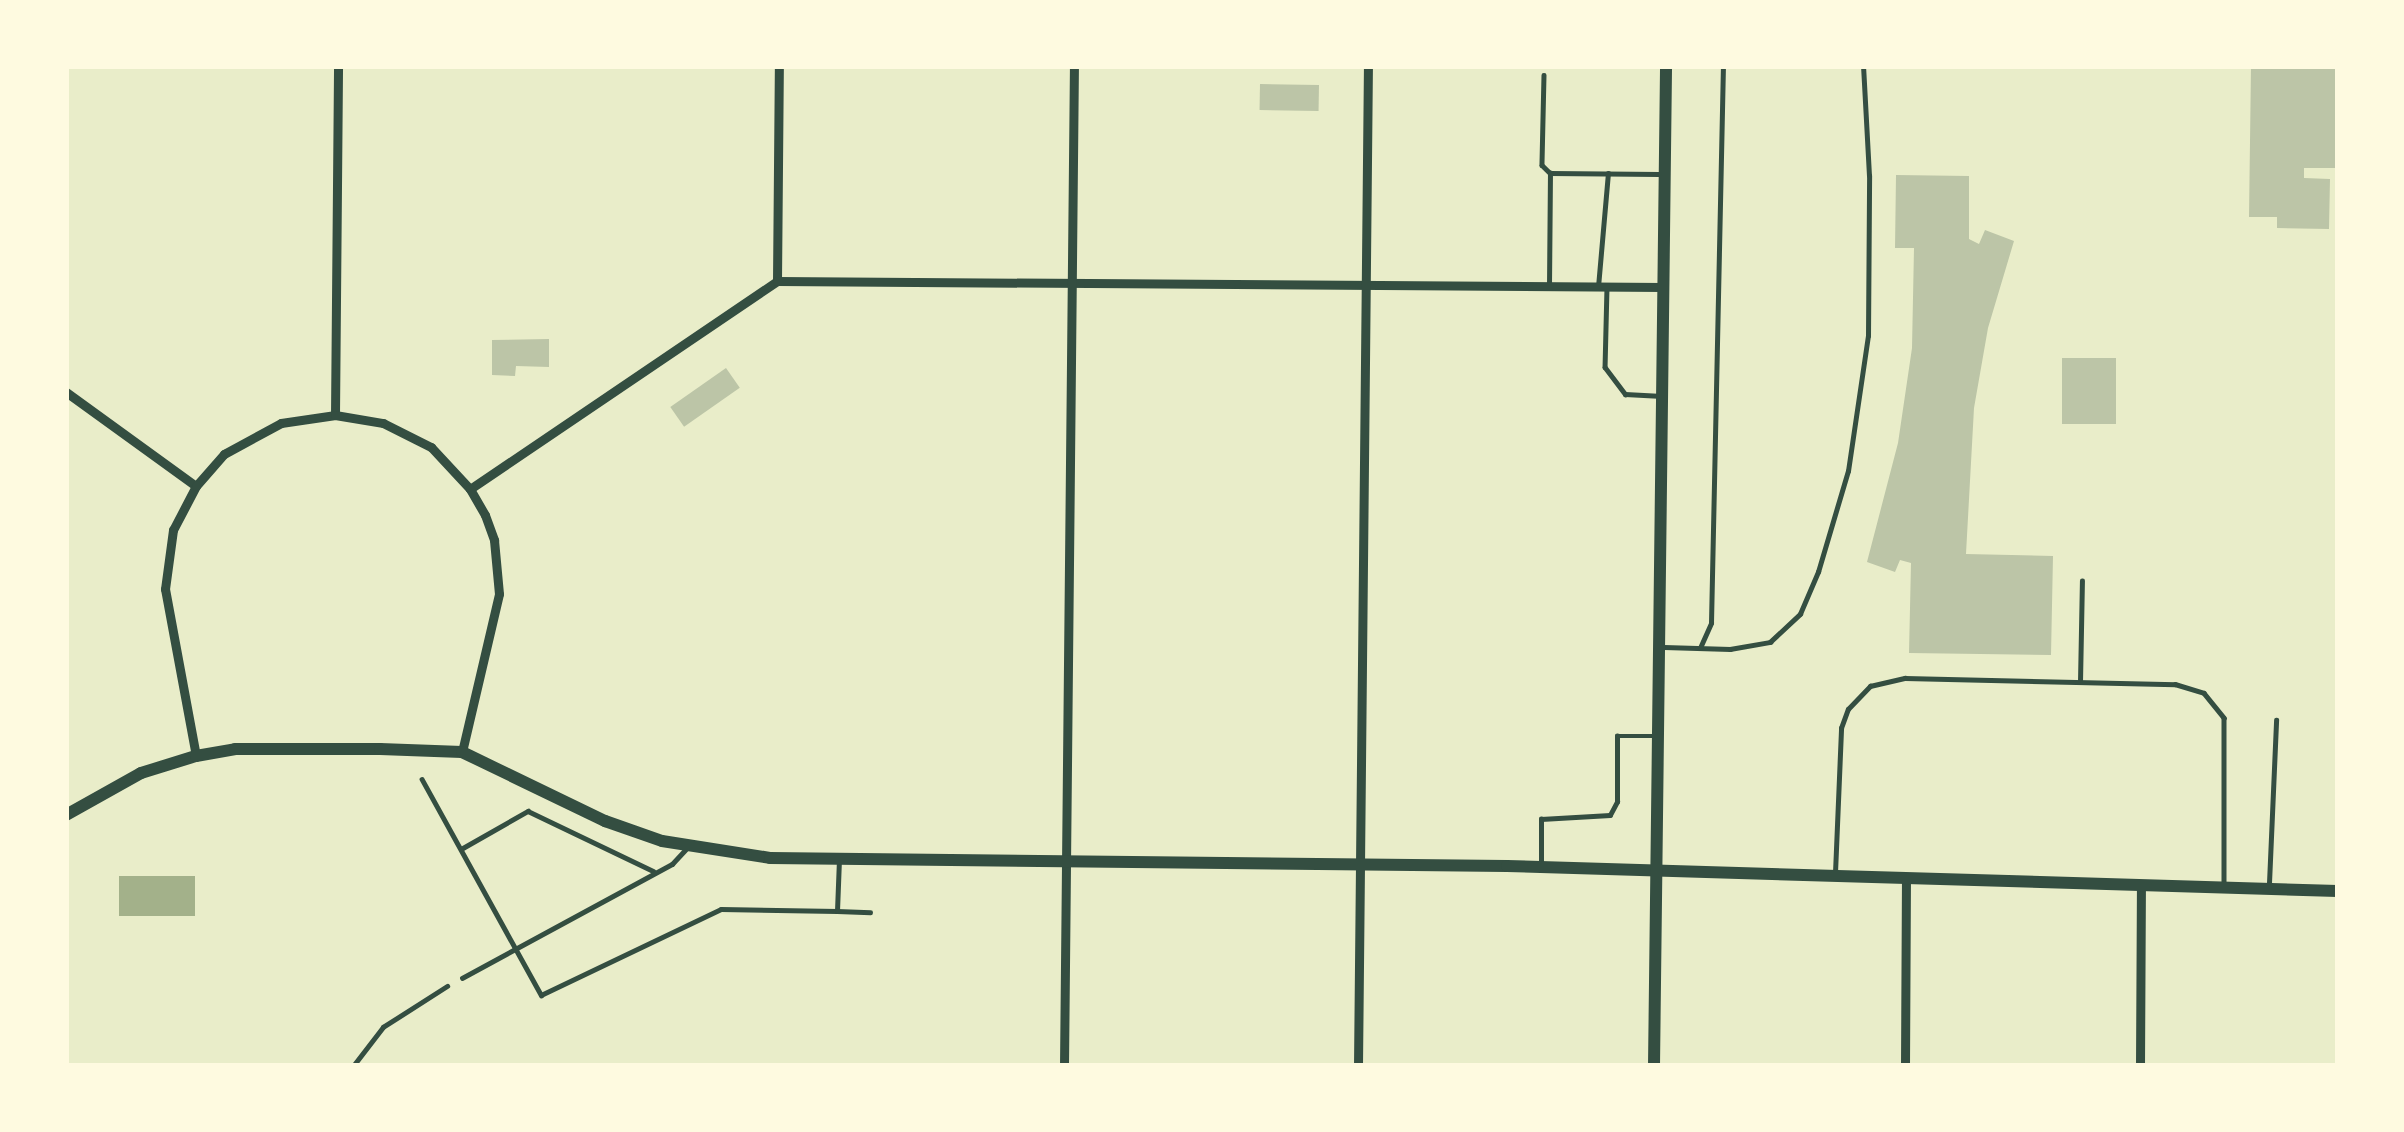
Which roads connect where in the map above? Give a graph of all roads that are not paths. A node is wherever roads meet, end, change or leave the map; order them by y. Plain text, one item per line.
1 (338, 66) edge
2 (779, 66) edge
3 (1074, 66) edge
4 (1368, 66) edge
5 (1666, 66) edge
6 (1723, 66) edge
7 (1863, 66) edge
8 (1544, 75) dead end
9 (1550, 173) junction
10 (1608, 173) junction
11 (1665, 174) junction
12 (777, 281) junction
13 (1072, 281) junction
14 (1365, 284) junction
15 (1549, 286) junction
16 (1602, 287) junction
17 (1663, 287) junction
18 (66, 392) edge
19 (1662, 395) junction
20 (335, 415) junction
21 (196, 486) junction
22 (470, 488) junction
23 (2082, 580) dead end
24 (1659, 646) junction
25 (1700, 648) junction
26 (2080, 682) junction
27 (2276, 720) dead end
28 (1658, 736) junction
29 (462, 752) junction
30 (196, 756) junction
31 (422, 779) dead end
32 (66, 815) edge
33 (688, 847) junction
34 (460, 849) junction
35 (838, 859) junction
36 (1066, 863) junction
37 (1360, 866) junction
38 (1541, 867) junction
39 (1656, 871) junction
40 (656, 872) junction
41 (1834, 877) junction
42 (1906, 880) junction
43 (2141, 886) junction
44 (2224, 888) junction
45 (2269, 889) junction
46 (2338, 891) edge
47 (837, 911) junction
48 (870, 912) dead end
49 (514, 946) junction
50 (462, 978) dead end
51 (447, 986) dead end
52 (353, 1066) edge
53 (1064, 1066) edge
54 (1358, 1066) edge
55 (1654, 1066) edge
56 (1905, 1066) edge
57 (2140, 1066) edge

1 - 20 street
2 - 12 street
3 - 13 street
4 - 14 street
5 - 11 street
6 - 25 lane
7 - 25 lane
8 - 9 lane
9 - 10 lane
9 - 15 lane
10 - 11 lane
10 - 16 lane
11 - 17 street
12 - 13 street
12 - 22 street
13 - 14 street
13 - 36 street
14 - 15 street
14 - 37 street
15 - 16 street
16 - 17 street
16 - 19 lane
17 - 19 street
18 - 21 street
19 - 24 street
20 - 21 street
20 - 22 street
21 - 30 street
22 - 29 street
23 - 26 lane
24 - 25 lane
24 - 28 street
26 - 41 lane
26 - 44 lane
27 - 45 lane
28 - 38 lane
28 - 39 street
29 - 30 street
29 - 33 street
30 - 32 street
31 - 34 lane
33 - 35 street
33 - 40 lane
34 - 40 lane
34 - 49 lane
35 - 36 street
35 - 47 lane
36 - 37 street
36 - 53 street
37 - 38 street
37 - 54 street
38 - 39 street
39 - 41 street
39 - 55 street
40 - 49 lane
41 - 42 street
42 - 43 street
42 - 56 street
43 - 44 street
43 - 57 street
44 - 45 street
45 - 46 street
47 - 48 lane
47 - 49 lane
49 - 50 lane
51 - 52 lane

